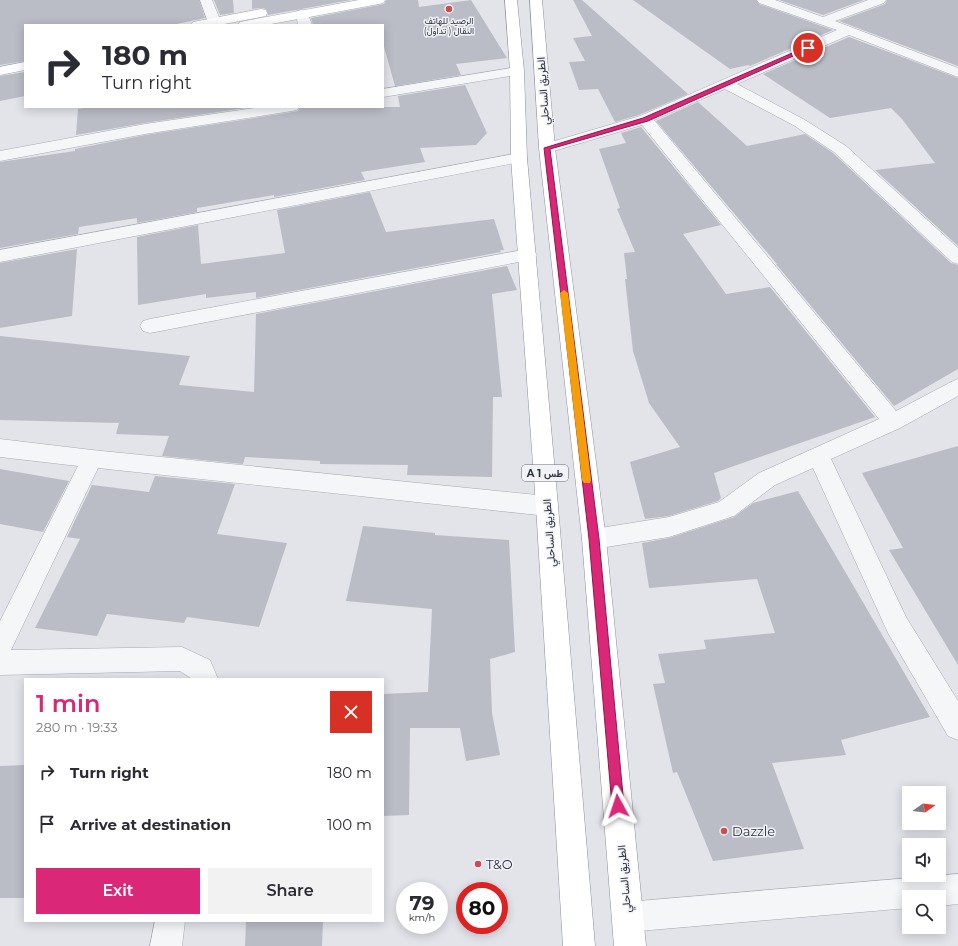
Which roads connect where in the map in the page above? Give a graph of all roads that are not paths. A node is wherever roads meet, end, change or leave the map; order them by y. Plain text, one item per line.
1 (206, 0) edge
2 (327, 0) edge
3 (379, 0) edge
4 (511, 0) edge
5 (536, 0) edge
6 (763, 0) edge
7 (880, 0) edge
8 (303, 20) edge
9 (823, 21) junction
10 (214, 22) junction
11 (203, 24) edge
12 (257, 24) edge
13 (849, 30) junction
14 (24, 56) edge
15 (0, 60) edge
16 (24, 66) edge
17 (0, 71) edge
18 (517, 71) junction
19 (957, 72) edge
20 (727, 85) junction
21 (384, 93) edge
22 (285, 108) edge
23 (646, 119) junction
24 (547, 148) junction
25 (0, 156) edge
26 (519, 158) junction
27 (528, 255) junction
28 (0, 256) edge
29 (958, 258) edge
30 (150, 326) dead end
31 (958, 387) edge
32 (893, 422) junction
33 (0, 448) edge
34 (819, 456) junction
35 (92, 459) junction
36 (547, 506) junction
37 (594, 539) junction
38 (0, 647) edge
39 (0, 664) edge
40 (206, 678) edge
41 (958, 726) edge
42 (958, 889) edge
43 (627, 917) junction
44 (170, 922) edge
45 (166, 946) edge
46 (579, 946) edge
47 (630, 946) edge

1 - 10 street
2 - 10 main road
3 - 8 main road
4 - 18 main road, الطريق الساحلي / A 1 طس
5 - 24 main road, الطريق الساحلي
6 - 9 street
7 - 9 street
8 - 12 main road
9 - 13 street
10 - 11 main road
13 - 19 street
13 - 20 street
14 - 15 main road
16 - 17 main road
18 - 21 street
18 - 26 main road, الطريق الساحلي / A 1 طس
20 - 23 street
20 - 29 street
22 - 25 street
23 - 24 street
23 - 32 street
24 - 37 main road, الطريق الساحلي
26 - 27 main road, الطريق الساحلي / A 1 طس
26 - 28 street
27 - 30 street
27 - 36 main road, الطريق الساحلي / A 1 طس
31 - 32 street
32 - 34 street
33 - 35 street
34 - 37 street
34 - 41 street
35 - 36 street
35 - 38 street
36 - 46 main road, الطريق الساحلي / A 1 طس
37 - 43 main road, الطريق الساحلي
39 - 40 street
42 - 43 street
43 - 47 main road, الطريق الساحلي
44 - 45 street

